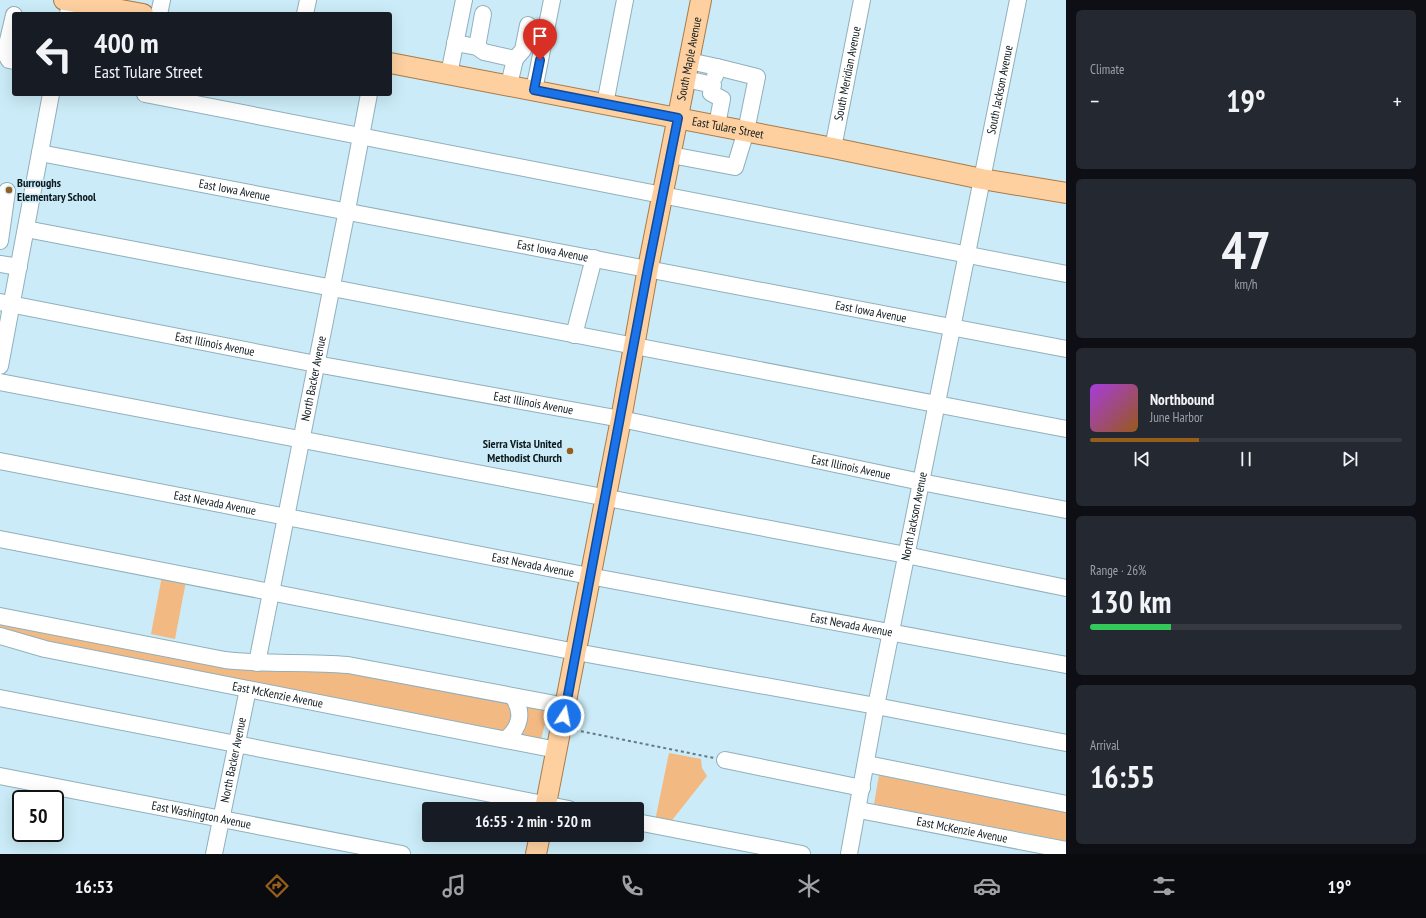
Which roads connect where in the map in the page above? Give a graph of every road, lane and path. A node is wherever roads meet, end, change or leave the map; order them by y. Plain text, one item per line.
1 (162, 0) edge
2 (308, 0) edge
3 (464, 0) edge
4 (552, 0) edge
5 (625, 0) edge
6 (701, 0) edge
7 (862, 0) edge
8 (1018, 0) edge
9 (67, 5) edge
10 (126, 12) edge
11 (159, 12) edge
12 (305, 12) edge
13 (483, 14) dead end
14 (12, 23) edge
15 (528, 25) dead end
16 (455, 43) junction
17 (477, 47) junction
18 (515, 59) junction
19 (12, 61) edge
20 (392, 63) edge
21 (717, 67) junction
22 (687, 70) junction
23 (449, 74) junction
24 (713, 85) junction
25 (509, 86) junction
26 (534, 90) junction
27 (51, 96) edge
28 (155, 96) edge
29 (369, 96) edge
30 (605, 104) junction
31 (678, 118) junction
32 (717, 125) junction
33 (746, 131) junction
34 (360, 136) junction
35 (833, 148) junction
36 (40, 153) junction
37 (671, 155) junction
38 (982, 179) junction
39 (3, 190) edge
40 (1066, 193) edge
41 (662, 195) junction
42 (32, 196) junction
43 (347, 210) junction
44 (26, 230) junction
45 (0, 241) edge
46 (967, 255) junction
47 (594, 258) junction
48 (0, 264) edge
49 (19, 267) junction
50 (648, 268) junction
51 (1066, 274) edge
52 (331, 288) junction
53 (6, 303) edge
54 (953, 327) junction
55 (574, 335) junction
56 (634, 346) junction
57 (1066, 349) edge
58 (316, 364) junction
59 (0, 366) edge
60 (0, 382) edge
61 (937, 405) junction
62 (621, 419) junction
63 (1066, 429) edge
64 (302, 440) junction
65 (0, 461) edge
66 (921, 482) junction
67 (605, 498) junction
68 (1066, 510) edge
69 (286, 516) junction
70 (0, 539) edge
71 (906, 555) junction
72 (589, 576) junction
73 (1066, 588) edge
74 (271, 591) junction
75 (0, 616) edge
76 (892, 631) junction
77 (0, 636) edge
78 (576, 652) junction
79 (257, 664) junction
80 (1066, 664) edge
81 (248, 689) junction
82 (514, 697) junction
83 (0, 698) edge
84 (566, 706) junction
85 (876, 706) junction
86 (561, 727) junction
87 (506, 739) junction
88 (1066, 743) edge
89 (236, 745) junction
90 (557, 750) junction
91 (725, 760) joint
92 (867, 764) junction
93 (0, 776) edge
94 (862, 788) junction
95 (520, 802) edge
96 (546, 802) edge
97 (1066, 804) edge
98 (859, 810) junction
99 (221, 818) junction
100 (644, 823) edge
101 (539, 842) edge
102 (1066, 850) edge
103 (214, 854) edge
104 (402, 854) edge
105 (536, 854) edge
106 (802, 854) edge
107 (849, 854) edge

1 - 11 street
2 - 12 street
3 - 16 street
4 - 26 street
5 - 30 street
6 - 22 main road, South Maple Avenue
7 - 35 street, South Meridian Avenue
8 - 38 street, South Jackson Avenue
9 - 10 main road
13 - 17 street
14 - 19 street
15 - 18 street
16 - 17 street
16 - 23 street
17 - 18 street
18 - 25 street
20 - 23 main road, East Tulare Street
21 - 22 street
21 - 24 street
21 - 33 street
22 - 24 street
22 - 31 main road, South Maple Avenue
23 - 25 main road, East Tulare Street
24 - 32 street
25 - 26 main road, East Tulare Street
26 - 30 main road, East Tulare Street
27 - 36 street
28 - 34 street
29 - 34 street, North Backer Avenue
30 - 31 main road, East Tulare Street
31 - 32 main road, East Tulare Street
31 - 37 main road, South Maple Avenue
32 - 33 main road, East Tulare Street
33 - 35 main road, East Tulare Street
33 - 37 street
34 - 41 street
34 - 43 street, North Backer Avenue
35 - 38 main road, East Tulare Street
36 - 42 street
36 - 43 street, East Iowa Avenue
37 - 41 main road, South Maple Avenue
38 - 40 main road, East Tulare Street
38 - 46 street, North Jackson Avenue
39 - 42 street
39 - 45 street
41 - 46 street
41 - 50 main road, South Maple Avenue
42 - 44 street
43 - 47 street, East Iowa Avenue
43 - 52 street, North Backer Avenue
44 - 49 street
44 - 52 street
46 - 51 street
46 - 54 street, North Jackson Avenue
47 - 50 street, East Iowa Avenue
47 - 55 street
48 - 49 street
49 - 53 street
50 - 54 street, East Iowa Avenue
50 - 56 main road, South Maple Avenue
52 - 55 street
52 - 58 street, North Backer Avenue
53 - 58 street, East Illinois Avenue
53 - 59 street
54 - 57 street, East Iowa Avenue
54 - 61 street, North Jackson Avenue
55 - 56 street
56 - 61 street
56 - 62 main road, South Maple Avenue
58 - 62 street, East Illinois Avenue
58 - 64 street, North Backer Avenue
60 - 64 street
61 - 63 street
61 - 66 street, North Jackson Avenue
62 - 66 street, East Illinois Avenue
62 - 67 main road, South Maple Avenue
64 - 67 street
64 - 69 street, North Backer Avenue
65 - 69 street, East Nevada Avenue
66 - 68 street, East Illinois Avenue
66 - 71 street, North Jackson Avenue
67 - 71 street
67 - 72 main road, South Maple Avenue
69 - 72 street, East Nevada Avenue
69 - 74 street, North Backer Avenue
70 - 74 street
71 - 73 street
71 - 76 street, North Jackson Avenue
72 - 76 street, East Nevada Avenue
72 - 78 main road, South Maple Avenue
74 - 78 street
74 - 79 street, North Backer Avenue
75 - 79 street, East McKenzie Avenue
76 - 80 street, East Nevada Avenue
76 - 85 street, North Jackson Avenue
77 - 81 street, East McKenzie Avenue
78 - 84 main road, South Maple Avenue
78 - 85 street
79 - 82 street, East McKenzie Avenue
81 - 87 street, East McKenzie Avenue
81 - 89 street, North Backer Avenue
82 - 84 street, East McKenzie Avenue
82 - 87 street
83 - 89 street
84 - 86 main road, South Maple Avenue
85 - 88 street
85 - 92 street, North Jackson Avenue
86 - 90 main road, South Maple Avenue
86 - 91 path
87 - 90 street, East McKenzie Avenue
89 - 95 street
89 - 99 street, North Backer Avenue
90 - 96 main road, South Maple Avenue
91 - 94 street
92 - 94 street, North Jackson Avenue
92 - 97 street
93 - 99 street, East Washington Avenue
94 - 98 street, North Jackson Avenue
98 - 102 street, East McKenzie Avenue
98 - 107 street, North Jackson Avenue
99 - 103 street, North Backer Avenue
99 - 104 street, East Washington Avenue
100 - 106 street
101 - 105 main road

